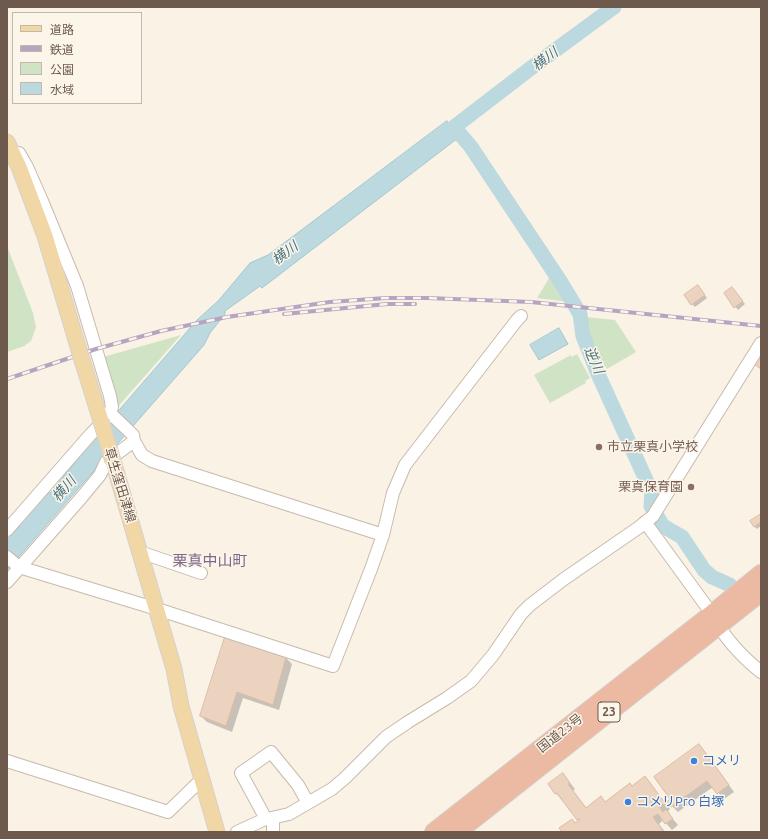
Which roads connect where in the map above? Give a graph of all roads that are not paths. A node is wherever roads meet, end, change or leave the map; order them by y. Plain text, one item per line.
1 (8, 144) edge
2 (521, 316) dead end
3 (761, 343) edge
4 (108, 417) junction
5 (134, 438) junction
6 (652, 516) junction
7 (7, 530) edge
8 (383, 535) junction
9 (140, 552) junction
10 (7, 557) edge
11 (19, 567) junction
12 (202, 573) dead end
13 (761, 574) edge
14 (7, 582) edge
15 (761, 592) edge
16 (158, 609) junction
17 (715, 621) junction
18 (761, 672) edge
19 (7, 761) edge
20 (202, 779) junction
21 (308, 803) junction
22 (270, 818) junction
23 (217, 832) edge
24 (237, 832) edge
25 (273, 832) edge
26 (434, 832) edge
27 (457, 832) edge

1 - 4 main road, 草生窪田津線
1 - 4 street
2 - 8 street
3 - 6 street
4 - 5 street
4 - 7 street
4 - 9 main road, 草生窪田津線, bridge
5 - 8 street
5 - 11 street
6 - 17 street
6 - 21 street
8 - 16 street
9 - 12 street
9 - 16 main road, 草生窪田津線
10 - 11 street
11 - 14 street
11 - 16 street
13 - 17 highway, 国道23号 / 23
15 - 17 highway, 国道23号 / 23
16 - 20 main road, 草生窪田津線
17 - 18 street
17 - 26 highway, 国道23号 / 23
17 - 27 highway, 国道23号 / 23
19 - 20 street
20 - 23 main road, 草生窪田津線
21 - 22 street
21 - 22 street
22 - 24 street
22 - 25 street

